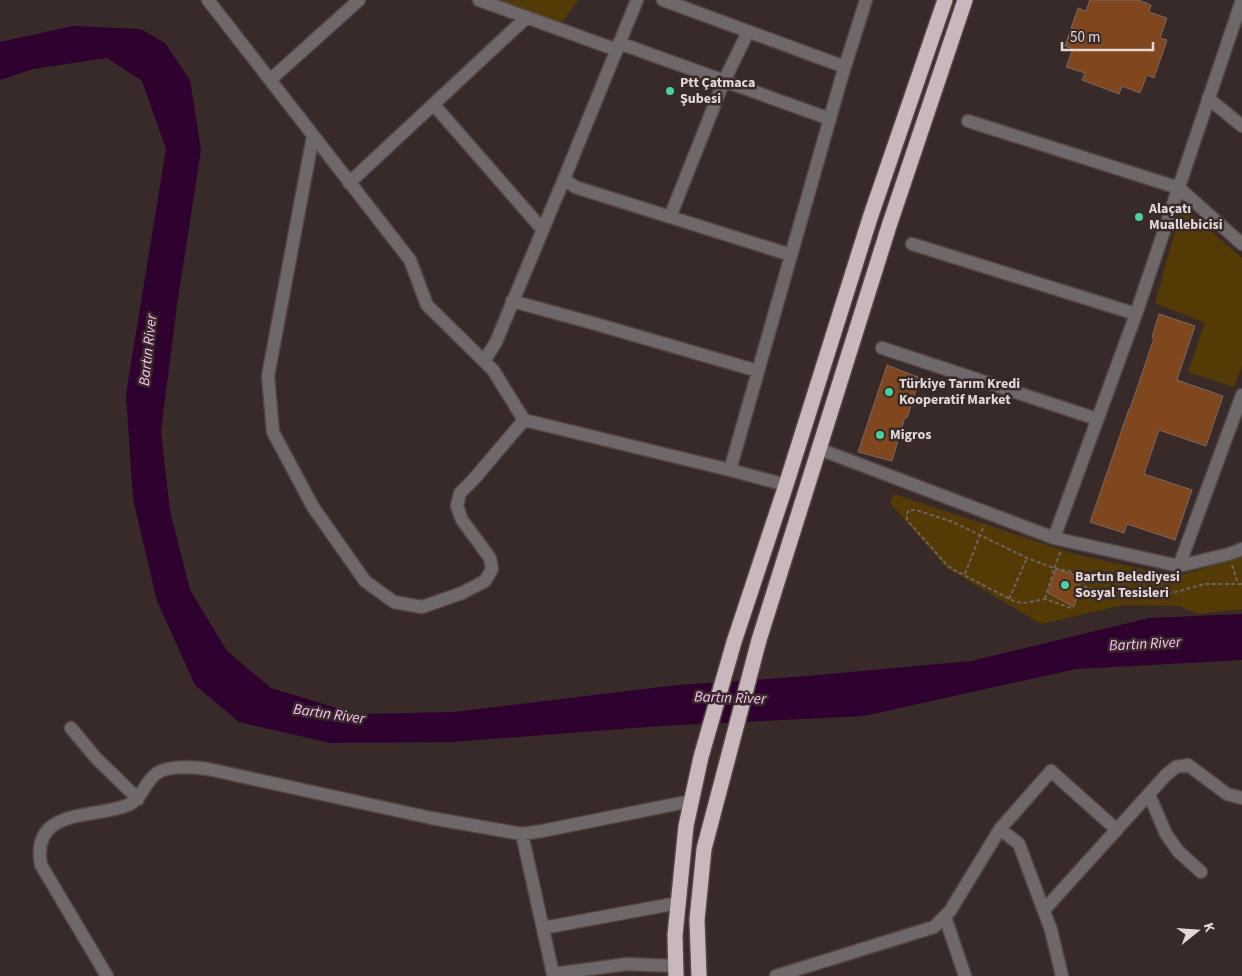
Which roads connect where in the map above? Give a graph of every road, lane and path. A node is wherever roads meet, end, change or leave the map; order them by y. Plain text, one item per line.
1 (208, 0) edge
2 (360, 0) edge
3 (479, 0) edge
4 (637, 0) edge
5 (663, 0) edge
6 (866, 0) edge
7 (945, 0) edge
8 (965, 0) edge
9 (1242, 0) edge
10 (528, 17) junction
11 (748, 32) junction
12 (618, 47) junction
13 (845, 67) junction
14 (270, 80) junction
15 (724, 81) junction
16 (1208, 98) junction
17 (434, 105) junction
18 (830, 119) junction
19 (968, 121) dead end
20 (1242, 126) edge
21 (313, 136) junction
22 (564, 179) junction
23 (349, 183) junction
24 (1179, 188) junction
25 (670, 217) junction
26 (543, 230) junction
27 (912, 244) dead end
28 (1242, 244) edge
29 (791, 255) junction
30 (512, 301) junction
31 (1136, 314) junction
32 (882, 348) dead end
33 (484, 361) junction
34 (758, 371) junction
35 (1242, 395) edge
36 (1097, 419) junction
37 (524, 420) junction
38 (819, 449) junction
39 (730, 470) junction
40 (786, 485) junction
41 (989, 513) junction
42 (980, 535) junction
43 (1059, 539) junction
44 (1242, 549) edge
45 (1229, 554) junction
46 (1027, 558) junction
47 (1179, 566) junction
48 (1054, 568) junction
49 (965, 575) junction
50 (1238, 584) junction
51 (1242, 584) edge
52 (1009, 599) junction
53 (1046, 599) junction
54 (1071, 608) dead end
55 (71, 728) dead end
56 (1148, 796) junction
57 (1242, 798) edge
58 (138, 799) junction
59 (691, 801) junction
60 (1000, 829) junction
61 (1117, 830) junction
62 (522, 834) junction
63 (1201, 872) dead end
64 (678, 903) junction
65 (1044, 910) junction
66 (945, 917) junction
67 (543, 928) junction
68 (676, 971) edge
69 (107, 976) edge
70 (699, 976) edge
71 (776, 976) edge
72 (965, 976) edge
73 (1062, 976) edge

1 - 14 street
2 - 14 street
3 - 10 street
4 - 12 street
5 - 11 street
6 - 13 street
7 - 40 highway
8 - 38 highway
9 - 16 street
10 - 12 street
10 - 17 street
11 - 13 street
11 - 15 street
12 - 15 street
12 - 22 street
13 - 18 street
14 - 21 street
15 - 18 street
15 - 25 street
16 - 20 street
16 - 24 street
17 - 23 street
17 - 26 street
18 - 29 street
19 - 24 street
21 - 23 street
21 - 37 street
22 - 25 street
22 - 26 street
23 - 33 street
24 - 28 street
24 - 31 street
25 - 29 street
26 - 30 street
27 - 31 street
29 - 34 street
30 - 33 street
30 - 34 street
31 - 36 street
32 - 36 street
33 - 37 street
34 - 39 street
35 - 47 street
36 - 43 street
37 - 39 street
38 - 41 street
38 - 70 highway
39 - 40 street
40 - 59 highway
41 - 42 path
41 - 43 street
42 - 46 path
42 - 49 path
42 - 49 path
43 - 47 street
43 - 48 path
44 - 45 street
45 - 47 street
45 - 50 path
46 - 48 path
46 - 52 path
48 - 50 path
48 - 53 path
49 - 52 path
50 - 51 path
52 - 53 path
53 - 54 path
55 - 58 street
56 - 57 street
56 - 61 street
56 - 63 street
58 - 62 street
58 - 69 street
59 - 62 street
59 - 64 highway
60 - 61 street
60 - 65 street
60 - 66 street
61 - 65 street
62 - 67 street
64 - 67 street
64 - 68 highway
65 - 73 street
66 - 71 street
66 - 72 street
67 - 68 street

